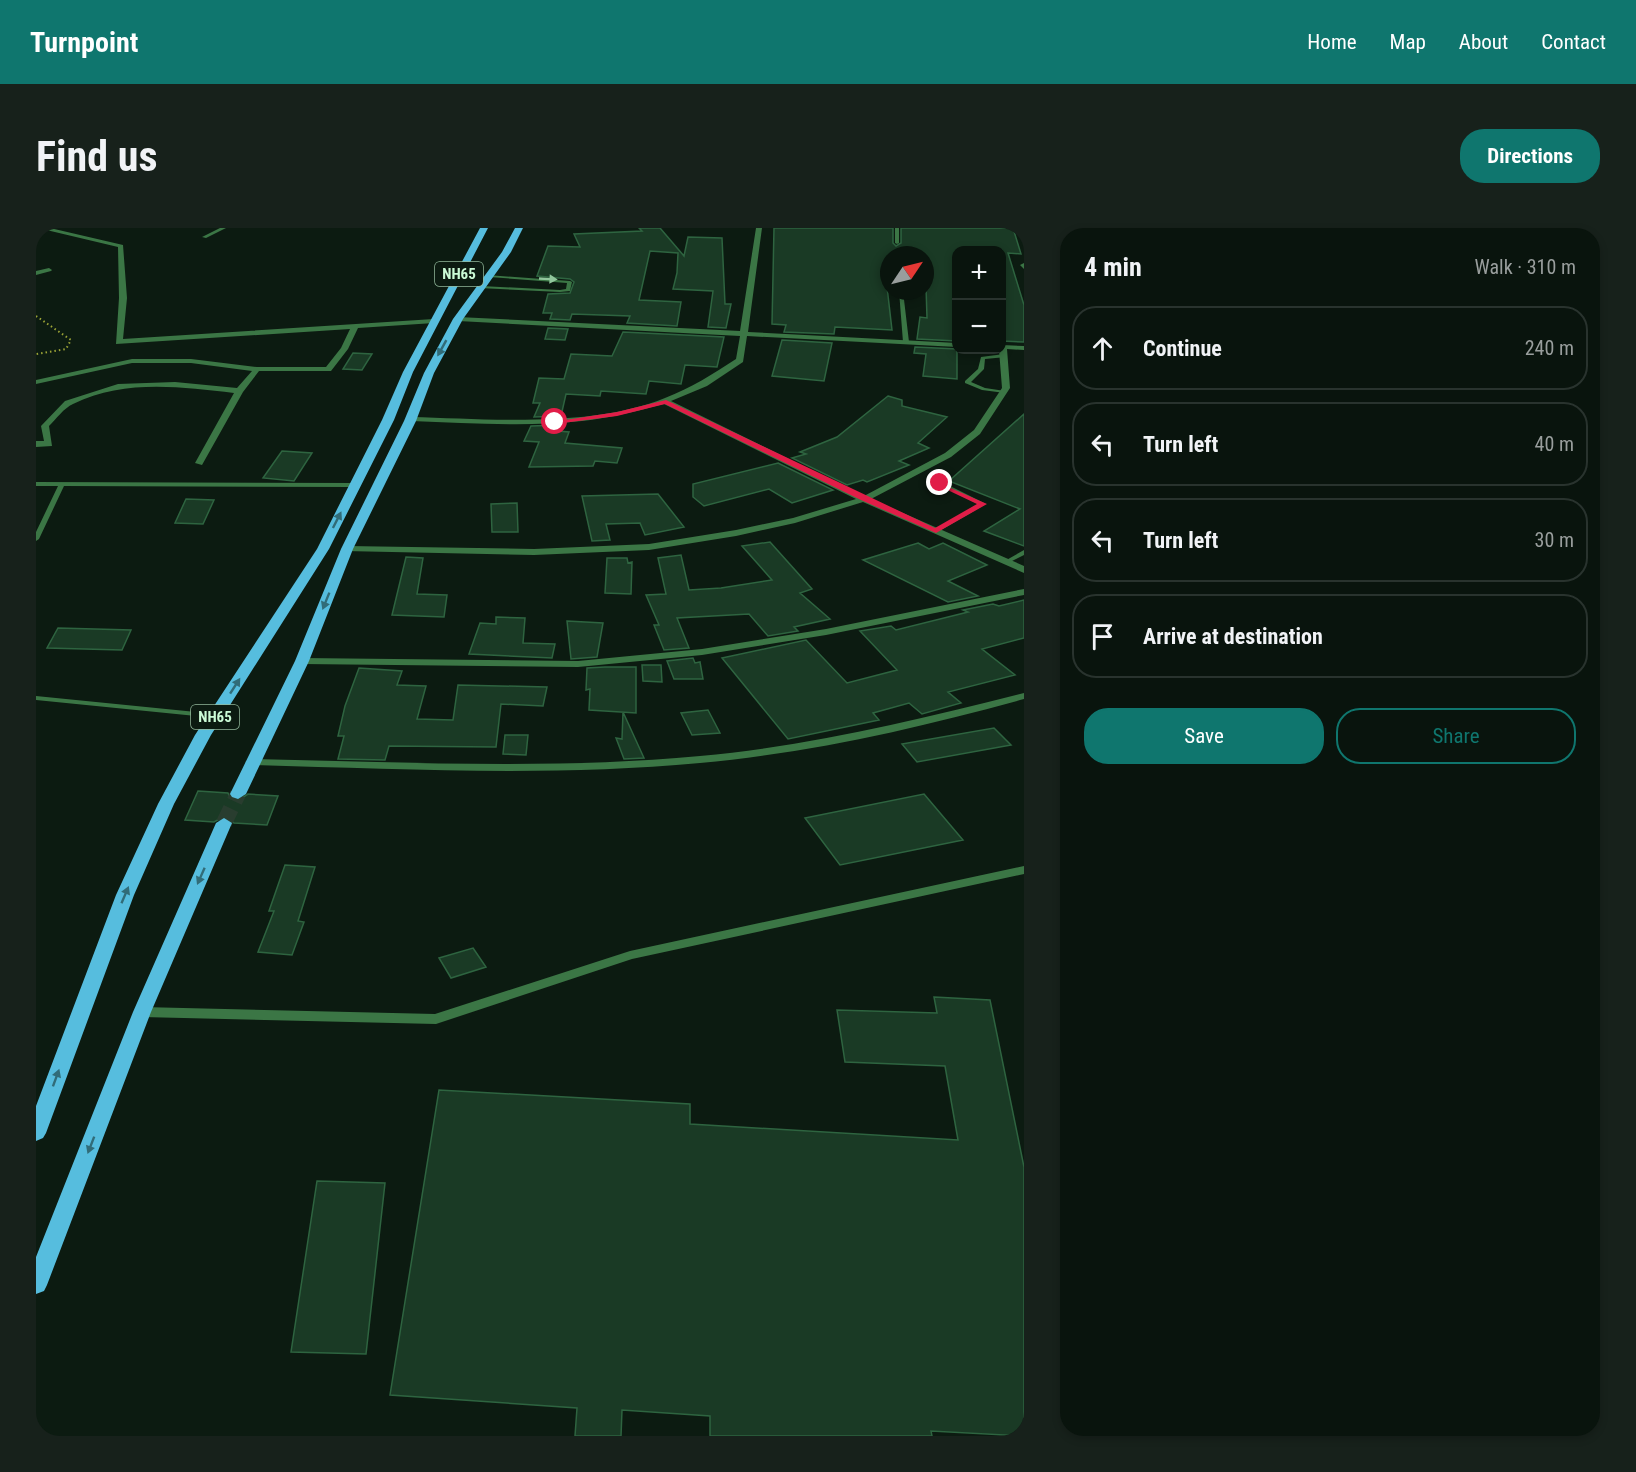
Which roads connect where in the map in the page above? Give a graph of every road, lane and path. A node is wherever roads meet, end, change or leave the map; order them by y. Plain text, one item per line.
1 (41, 228) edge
2 (224, 228) edge
3 (484, 228) edge
4 (519, 228) edge
5 (759, 228) edge
6 (897, 228) edge
7 (204, 237) dead end
8 (897, 243) dead end
9 (49, 270) dead end
10 (36, 273) edge
11 (489, 276) junction
12 (481, 288) junction
13 (902, 300) edge
14 (36, 316) edge
15 (458, 319) junction
16 (434, 321) junction
17 (356, 325) junction
18 (745, 334) junction
19 (906, 342) junction
20 (952, 345) edge
21 (1024, 348) edge
22 (1006, 350) edge
23 (36, 354) edge
24 (993, 354) edge
25 (1003, 354) edge
26 (132, 361) junction
27 (257, 369) junction
28 (36, 382) edge
29 (118, 386) junction
30 (239, 391) junction
31 (1003, 392) junction
32 (666, 402) junction
33 (411, 419) junction
34 (36, 444) edge
35 (199, 463) dead end
36 (940, 483) dead end
37 (36, 484) edge
38 (62, 484) junction
39 (356, 485) junction
40 (864, 499) junction
41 (936, 531) junction
42 (36, 539) edge
43 (347, 549) junction
44 (1024, 552) edge
45 (1006, 562) junction
46 (1024, 570) edge
47 (1024, 592) edge
48 (302, 661) junction
49 (1024, 696) edge
50 (36, 698) edge
51 (216, 716) junction
52 (251, 762) junction
53 (238, 794) tunnel mouth
54 (224, 823) tunnel mouth
55 (1024, 870) edge
56 (142, 1012) junction
57 (36, 1133) edge
58 (36, 1285) edge

1 - 17 street
2 - 7 lane
3 - 16 highway, NH65
4 - 11 highway, NH65
5 - 18 street
6 - 8 lane
9 - 10 street
11 - 12 highway, NH65
11 -> 12 lane
12 - 15 highway, NH65
13 - 19 lane
14 - 23 path
15 - 18 street
15 -> 33 highway, NH65
16 - 17 street
16 - 39 highway, NH65
17 - 27 street
18 - 19 street
18 - 32 street
19 - 20 street
21 - 22 street
24 - 31 lane
25 - 31 street
26 - 27 street
26 - 28 street
26 - 29 street
27 - 30 street
29 - 30 street
29 - 34 street
30 - 35 street
31 - 40 street
32 - 33 street
32 - 40 street
33 - 43 highway, NH65
36 - 41 lane
37 - 38 lane
38 - 39 lane
38 - 42 lane
51 -> 39 highway, NH65
40 - 41 street
40 - 43 street
41 - 45 street
43 -> 48 highway, NH65
44 - 45 lane
45 - 46 street
47 - 48 street
48 - 52 highway, NH65
49 - 52 street
50 - 51 lane
57 -> 51 highway, NH65
52 - 53 highway, NH65
54 -> 56 highway
55 - 56 street
56 -> 58 highway

